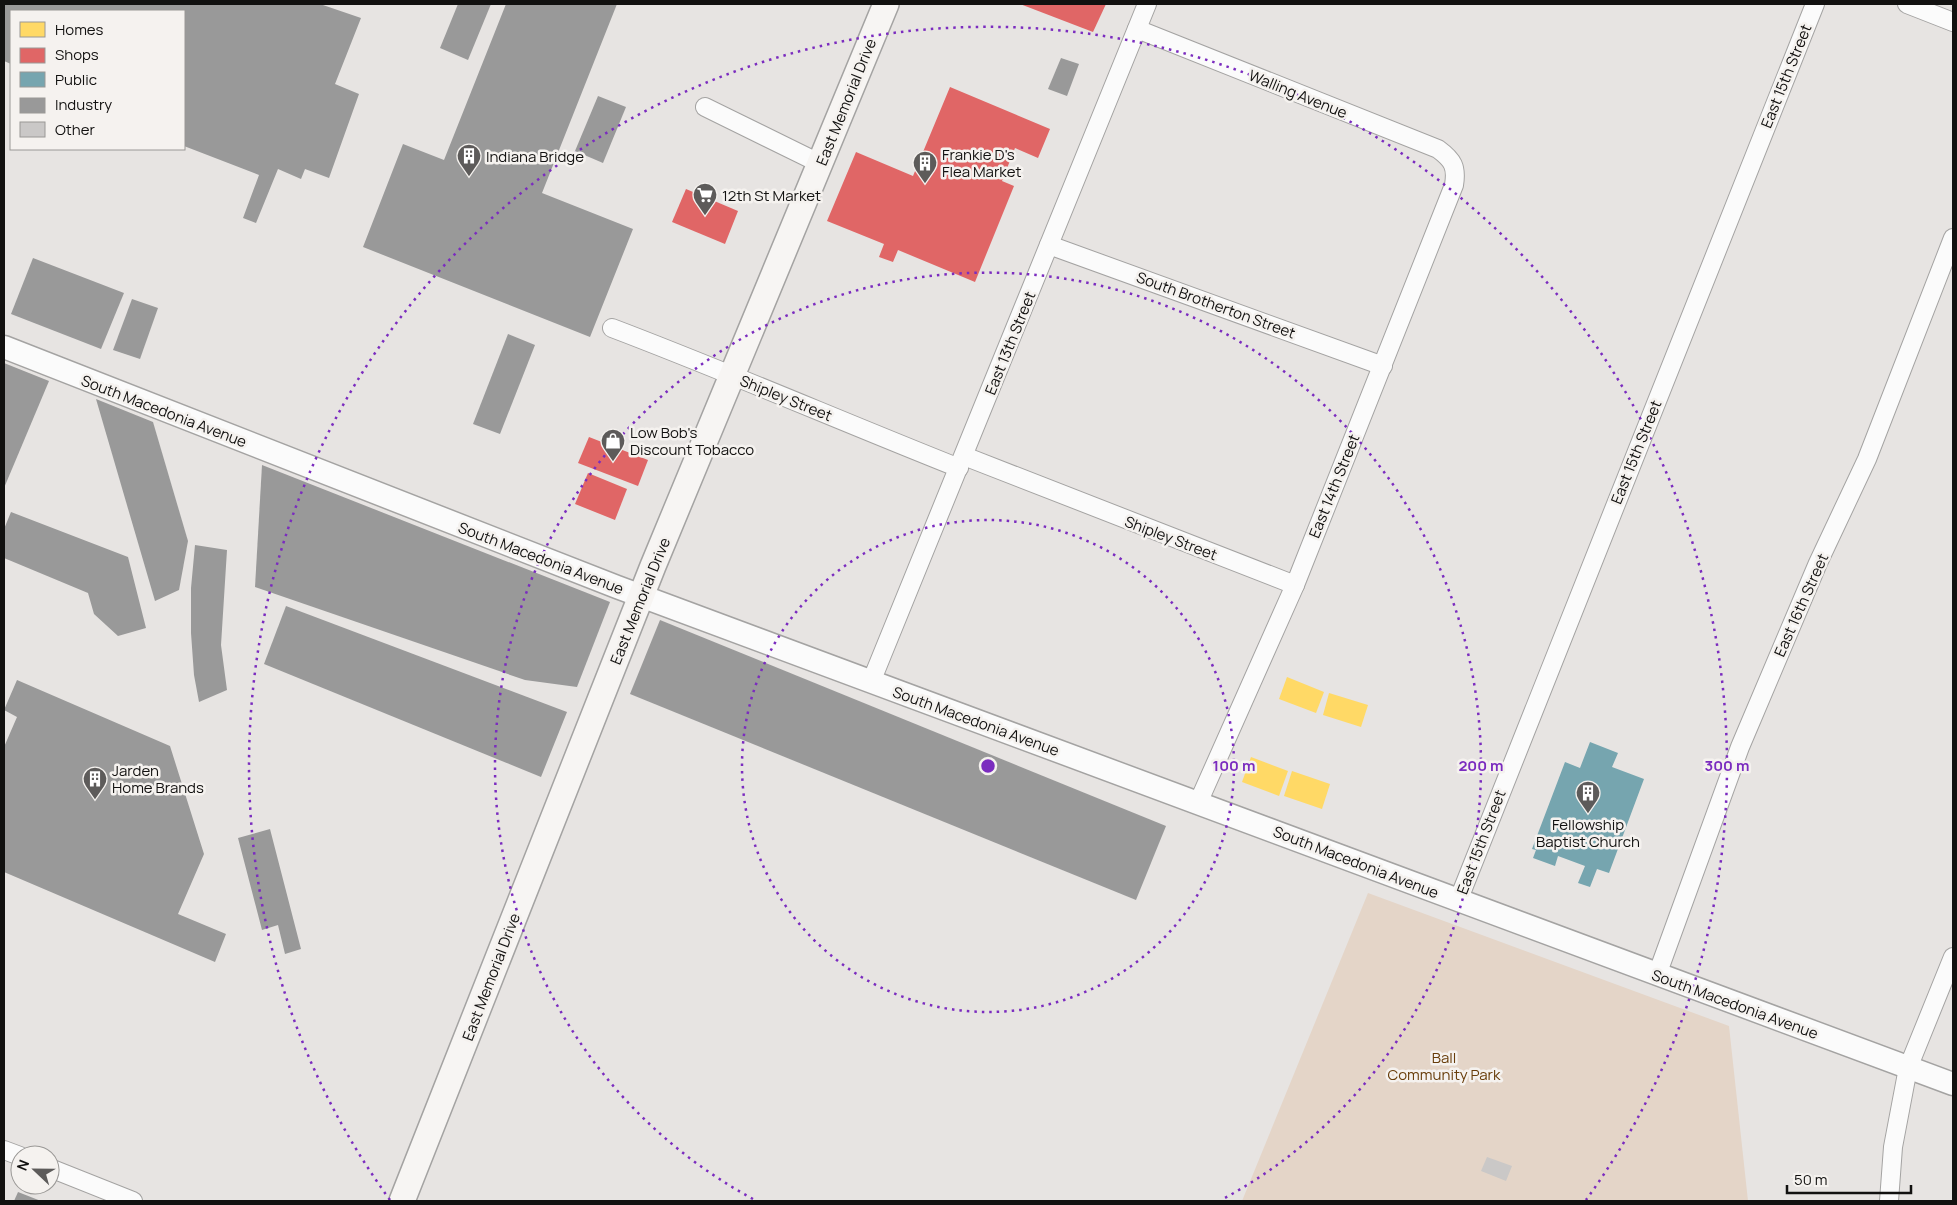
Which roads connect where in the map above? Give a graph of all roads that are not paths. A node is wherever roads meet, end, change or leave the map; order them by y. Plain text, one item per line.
1 (886, 4) edge
2 (1147, 4) edge
3 (1815, 4) edge
4 (1907, 4) edge
5 (1952, 19) edge
6 (1137, 29) junction
7 (705, 107) dead end
8 (821, 164) junction
9 (1454, 165) joint
10 (1953, 238) edge
11 (1049, 245) junction
12 (612, 328) dead end
13 (4, 347) edge
14 (1382, 366) junction
15 (731, 375) junction
16 (962, 462) junction
17 (1295, 585) junction
18 (641, 596) junction
19 (871, 682) junction
20 (1198, 802) junction
21 (1458, 901) junction
22 (1953, 958) edge
23 (1657, 975) junction
24 (1908, 1068) junction
25 (1953, 1084) edge
26 (60, 1172) edge
27 (133, 1201) edge
28 (402, 1201) edge
29 (1888, 1201) edge

1 - 8 main road, East Memorial Drive
2 - 6 street, East 13th Street
3 - 21 street, East 15th Street
4 - 5 street
6 - 9 street, Walling Avenue
6 - 11 street, East 13th Street
7 - 8 street
8 - 15 main road, East Memorial Drive
9 - 14 street, East 14th Street
10 - 23 street, East 16th Street
11 - 14 street, South Brotherton Street
11 - 16 street, East 13th Street
12 - 15 street, Shipley Street
13 - 18 street, South Macedonia Avenue
14 - 17 street, East 14th Street
15 - 16 street, Shipley Street
15 - 18 main road, East Memorial Drive
16 - 17 street, Shipley Street
16 - 19 street, East 13th Street
17 - 20 street, East 14th Street
18 - 19 street, South Macedonia Avenue
18 - 28 main road, East Memorial Drive
19 - 20 street, South Macedonia Avenue
20 - 21 street, South Macedonia Avenue
21 - 23 street, South Macedonia Avenue
22 - 24 street
23 - 24 street, South Macedonia Avenue
24 - 25 street, South Macedonia Avenue
24 - 29 street
26 - 27 street

